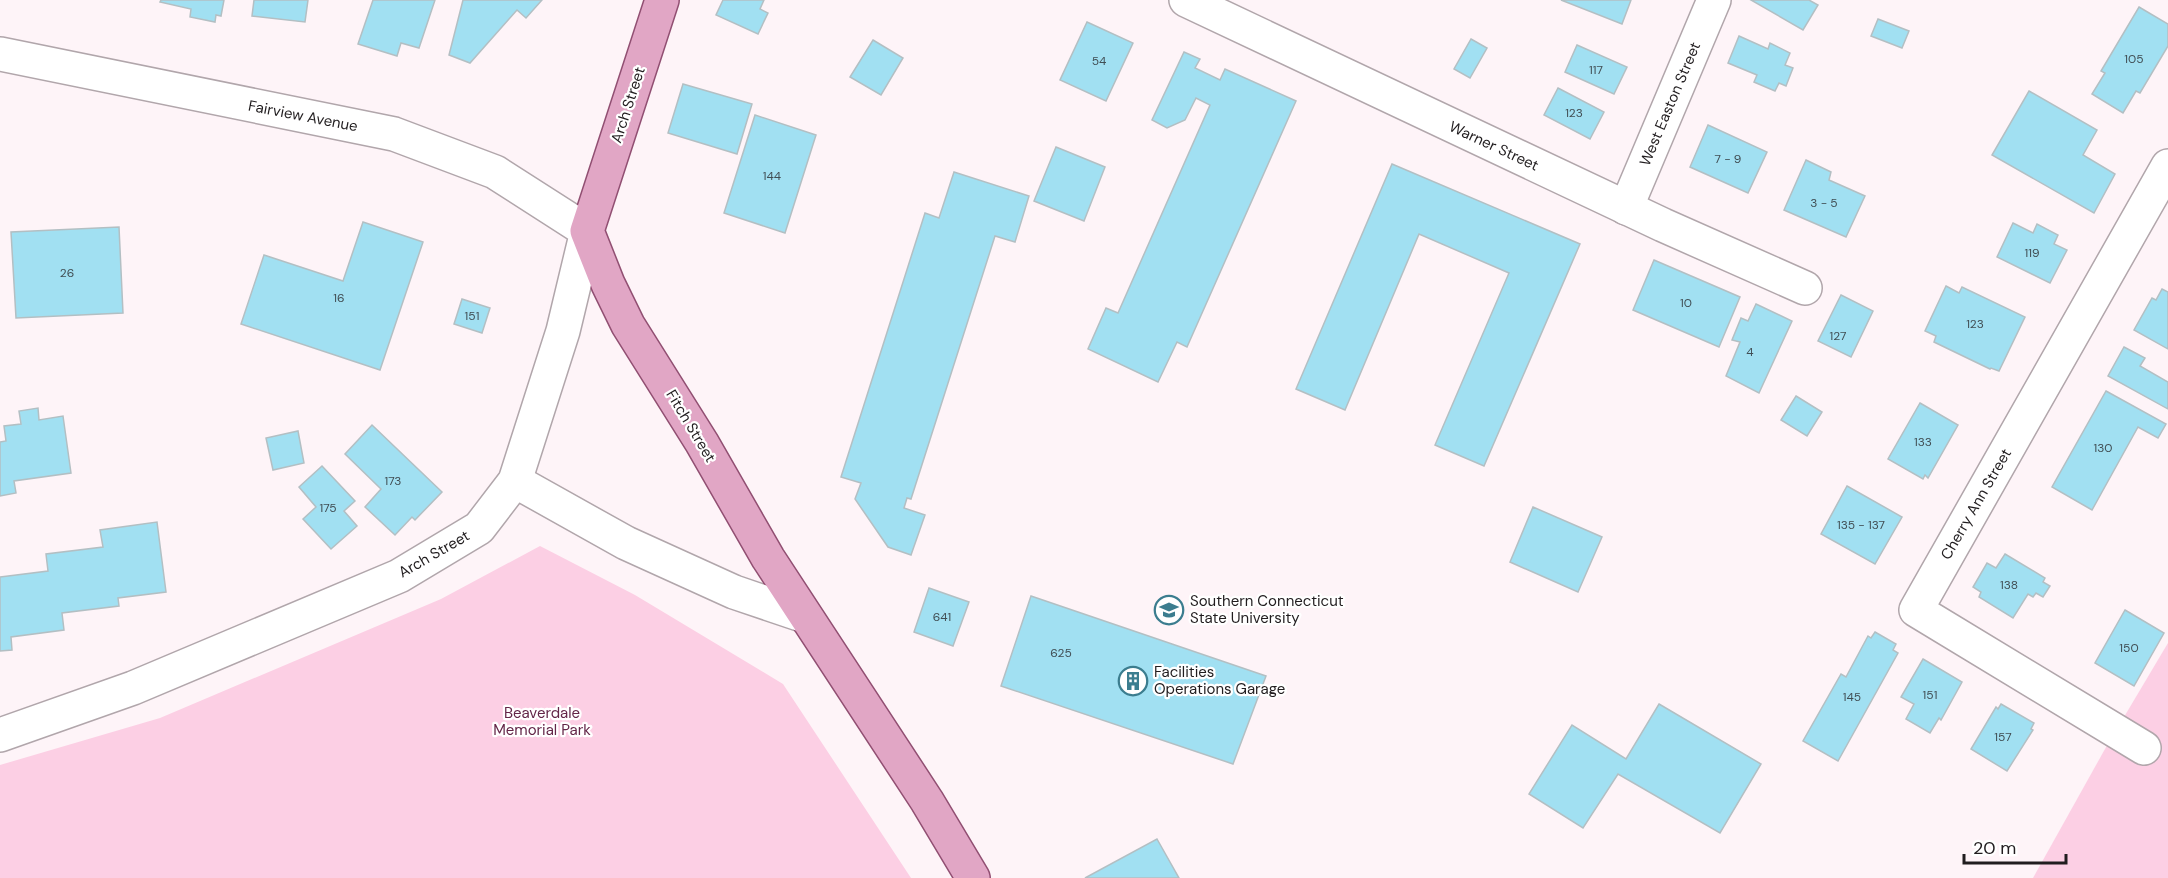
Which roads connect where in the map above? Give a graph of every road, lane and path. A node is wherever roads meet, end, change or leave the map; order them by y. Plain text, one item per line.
1 (662, 0) edge
2 (1186, 0) edge
3 (1714, 0) edge
4 (0, 54) edge
5 (2168, 166) edge
6 (1626, 208) junction
7 (587, 231) junction
8 (1804, 288) dead end
9 (515, 481) junction
10 (804, 616) junction
11 (0, 735) edge
12 (2144, 748) dead end
13 (973, 878) edge

1 - 7 main road, Arch Street
2 - 6 street, Warner Street
3 - 6 street, West Easton Street
4 - 7 street, Fairview Avenue
5 - 12 street, Cherry Ann Street
6 - 8 street, Warner Street
7 - 9 street, Arch Street
7 - 10 main road, Fitch Street
9 - 10 street
9 - 11 street, Arch Street
10 - 13 main road, Fitch Street

